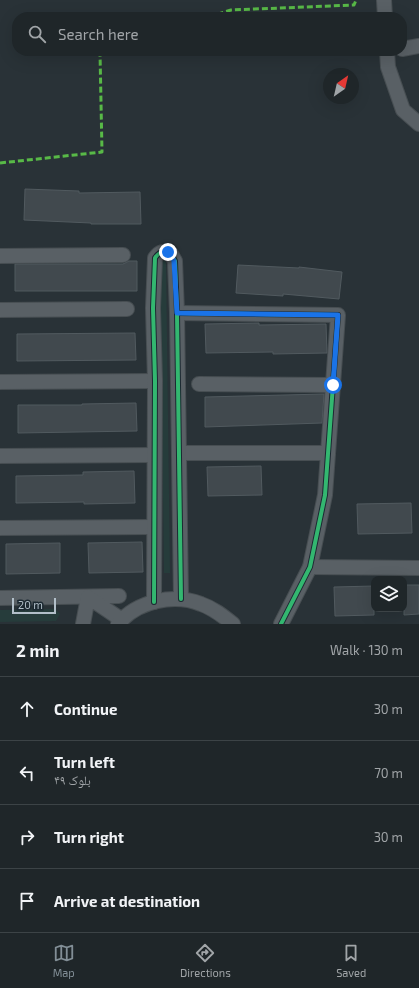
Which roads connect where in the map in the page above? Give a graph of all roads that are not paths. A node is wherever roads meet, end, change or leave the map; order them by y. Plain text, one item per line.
1 (384, 0) edge
2 (385, 12) edge
3 (419, 46) edge
4 (407, 47) edge
5 (387, 56) edge
6 (419, 124) edge
7 (123, 255) dead end
8 (0, 256) edge
9 (127, 309) dead end
10 (0, 310) edge
11 (177, 313) junction
12 (154, 381) junction
13 (0, 382) edge
14 (200, 384) dead end
15 (333, 385) junction
16 (179, 453) junction
17 (328, 453) junction
18 (154, 455) junction
19 (0, 456) edge
20 (154, 526) junction
21 (0, 528) edge
22 (310, 567) junction
23 (419, 568) edge
24 (119, 596) dead end
25 (88, 597) junction
26 (0, 598) edge
27 (181, 599) junction
28 (154, 602) junction
29 (120, 622) edge
30 (83, 624) edge
31 (232, 624) edge
32 (281, 624) edge

1 - 2 street
3 - 4 street
5 - 6 street
7 - 8 street
9 - 10 street
11 - 12 street
11 - 15 street
11 - 16 street
12 - 13 street
12 - 18 street
14 - 15 street
15 - 17 street
16 - 17 street
16 - 27 street
17 - 22 street
18 - 19 street
18 - 20 street
20 - 21 street
20 - 28 street
22 - 23 street
22 - 32 street
24 - 25 street
25 - 26 street
25 - 29 street
25 - 30 street
27 - 28 street
27 - 31 street
28 - 29 street

